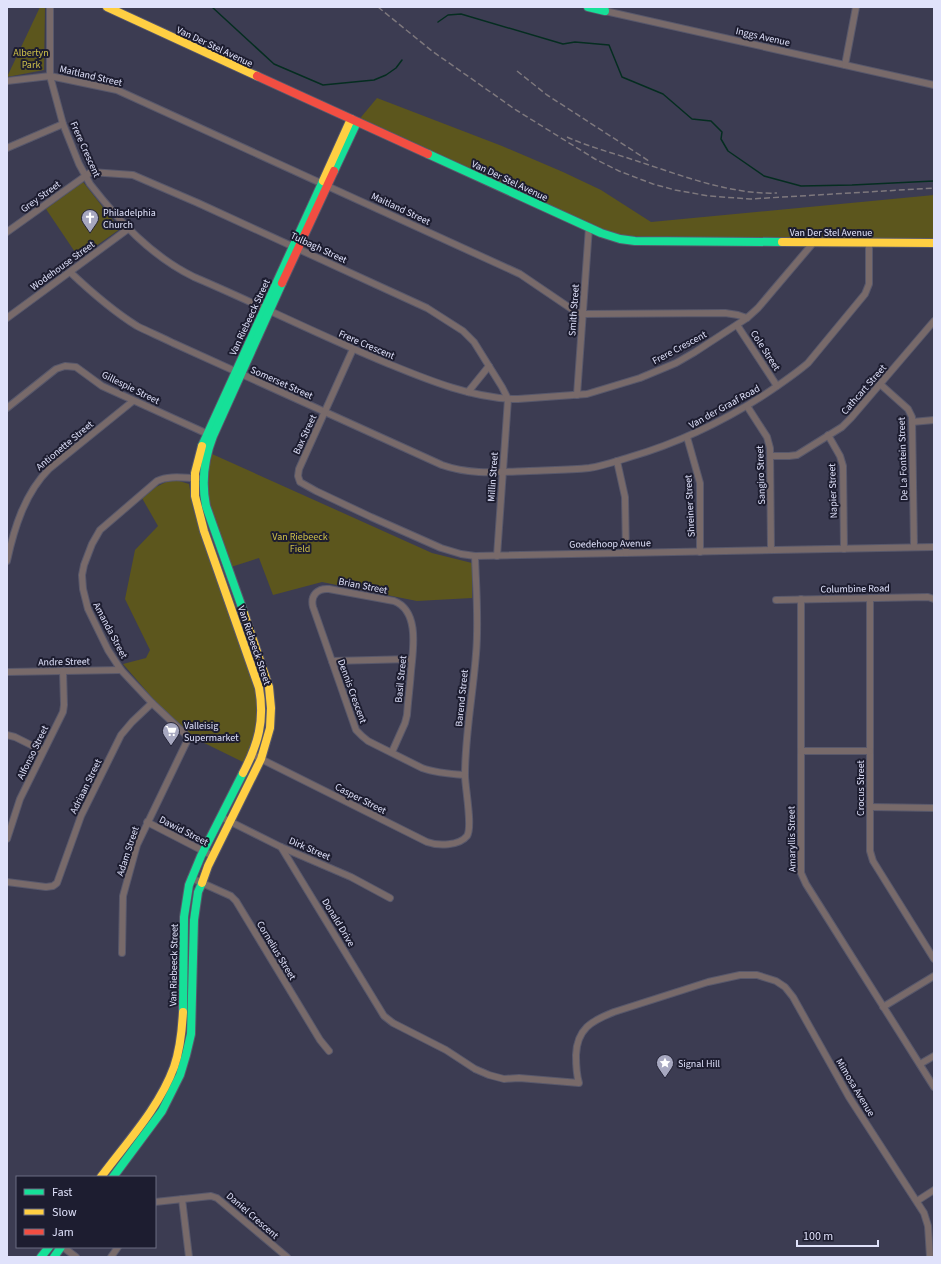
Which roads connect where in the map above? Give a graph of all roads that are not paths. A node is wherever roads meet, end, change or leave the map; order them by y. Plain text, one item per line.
1 (50, 7) edge
2 (107, 7) edge
3 (588, 7) edge
4 (856, 7) edge
5 (605, 9) edge
6 (845, 65) junction
7 (50, 76) junction
8 (7, 81) edge
9 (934, 85) edge
10 (354, 120) junction
11 (63, 124) junction
12 (7, 148) edge
13 (84, 176) junction
14 (325, 184) junction
15 (589, 227) junction
16 (128, 229) junction
17 (7, 232) edge
18 (814, 242) junction
19 (869, 243) junction
20 (934, 243) edge
21 (295, 247) junction
22 (70, 272) junction
23 (267, 310) junction
24 (583, 314) junction
25 (7, 318) edge
26 (747, 318) junction
27 (934, 321) edge
28 (737, 325) junction
29 (353, 349) junction
30 (489, 366) junction
31 (238, 373) junction
32 (880, 384) junction
33 (778, 386) junction
34 (468, 392) junction
35 (577, 395) junction
36 (508, 399) junction
37 (133, 401) junction
38 (747, 406) junction
39 (7, 408) edge
40 (325, 412) junction
41 (934, 420) edge
42 (912, 422) junction
43 (210, 435) junction
44 (828, 435) junction
45 (687, 437) junction
46 (771, 456) junction
47 (617, 461) junction
48 (502, 472) junction
49 (199, 479) junction
50 (301, 483) joint
51 (10, 537) edge
52 (914, 547) junction
53 (934, 547) edge
54 (844, 548) junction
55 (771, 550) junction
56 (700, 552) junction
57 (626, 553) junction
58 (475, 556) junction
59 (497, 556) junction
60 (7, 561) edge
61 (317, 591) joint
62 (870, 598) junction
63 (801, 599) junction
64 (934, 599) edge
65 (776, 600) dead end
66 (404, 606) joint
67 (412, 659) junction
68 (332, 661) junction
69 (121, 670) junction
70 (7, 672) edge
71 (63, 672) junction
72 (152, 703) junction
73 (7, 735) edge
74 (188, 741) joint
75 (43, 751) junction
76 (800, 751) junction
77 (870, 751) junction
78 (392, 752) junction
79 (253, 755) junction
80 (261, 758) junction
81 (465, 775) junction
82 (870, 807) junction
83 (934, 808) edge
84 (221, 817) junction
85 (230, 821) junction
86 (147, 822) junction
87 (7, 839) edge
88 (462, 840) joint
89 (281, 847) junction
90 (204, 852) junction
91 (212, 856) junction
92 (191, 878) junction
93 (7, 882) edge
94 (201, 882) junction
95 (390, 898) dead end
96 (122, 953) dead end
97 (934, 959) edge
98 (934, 976) edge
99 (723, 979) joint
100 (883, 1007) junction
101 (329, 1051) dead end
102 (934, 1056) edge
103 (920, 1064) junction
104 (169, 1079) junction
105 (178, 1082) junction
106 (934, 1087) edge
107 (102, 1176) edge
108 (114, 1176) edge
109 (934, 1190) edge
110 (182, 1199) junction
111 (917, 1201) junction
112 (156, 1202) edge
113 (48, 1248) edge
114 (61, 1248) edge
115 (63, 1248) edge
116 (117, 1248) edge
117 (41, 1257) edge
118 (54, 1257) edge
119 (76, 1257) edge
120 (111, 1257) edge
121 (189, 1257) edge
122 (287, 1257) edge
123 (930, 1257) edge

1 - 7 street, Frere Crescent
2 - 10 street, Van Der Stel Avenue
3 - 5 street, Inggs Avenue
4 - 6 street
5 - 6 street, Inggs Avenue
6 - 9 street, Inggs Avenue
7 - 8 street, Maitland Street
7 - 11 street, Frere Crescent
7 - 14 street, Maitland Street
10 - 14 street, Van Riebeeck Street
10 - 15 street, Van Der Stel Avenue
11 - 12 street
11 - 13 street, Frere Crescent
13 - 16 street, Frere Crescent
13 - 17 street, Grey Street
13 - 21 street, Tulbagh Street
14 - 21 street, Van Riebeeck Street
14 - 24 street, Maitland Street
15 - 18 street, Van Der Stel Avenue
15 - 24 street, Smith Street
16 - 22 street, Wodehouse Street
16 - 23 street, Frere Crescent
18 - 19 street, Van Der Stel Avenue
18 - 26 street, Frere Crescent
19 - 20 street, Van Der Stel Avenue
19 - 33 street, Van der Graaf Road
21 - 23 street, Van Riebeeck Street
21 - 30 street, Tulbagh Street
22 - 25 street, Wodehouse Street
22 - 31 street, Somerset Street
23 - 29 street, Frere Crescent
23 - 31 street, Van Riebeeck Street
24 - 26 street, Maitland Street
24 - 35 street, Smith Street
26 - 28 street, Frere Crescent
27 - 32 street, Cathcart Street
28 - 33 street, Cole Street
28 - 35 street, Frere Crescent
29 - 34 street, Frere Crescent
29 - 40 street, Bax Street
30 - 34 street
30 - 36 street, Tulbagh Street
31 - 40 street, Somerset Street
31 - 43 street, Van Riebeeck Street
32 - 42 street, De La Fontein Street
32 - 44 street, Cathcart Street
33 - 38 street, Van der Graaf Road
34 - 36 street, Frere Crescent
35 - 36 street, Frere Crescent
36 - 48 street, Millin Street
37 - 39 street, Gillespie Street
37 - 43 street, Gillespie Street
37 - 51 street, Antionette Street
38 - 45 street, Van der Graaf Road
38 - 46 street, Sangiro Street
40 - 48 street, Somerset Street
40 - 50 street, Bax Street
41 - 42 street
42 - 52 street, De La Fontein Street
43 - 49 street, Van Riebeeck Street
44 - 46 street, Cathcart Street
44 - 54 street, Napier Street
45 - 47 street, Van der Graaf Road
45 - 56 street, Shreiner Street
46 - 55 street, Sangiro Street
47 - 48 street, Van der Graaf Road
47 - 57 street
48 - 59 street, Millin Street
49 - 69 street, Amanda Street
49 - 79 street, Van Riebeeck Street
49 - 80 street, Van Riebeeck Street
50 - 58 street, Goedehoop Avenue
51 - 60 street, Antionette Street
52 - 53 street, Goedehoop Avenue
52 - 54 street, Goedehoop Avenue
54 - 55 street, Goedehoop Avenue
55 - 56 street, Goedehoop Avenue
56 - 57 street, Goedehoop Avenue
57 - 59 street, Goedehoop Avenue
58 - 59 street, Goedehoop Avenue
58 - 81 street, Barend Street
61 - 66 street, Brian Street
61 - 68 street, Dennis Crescent
62 - 63 street, Columbine Road
62 - 64 street, Columbine Road
62 - 77 street, Crocus Street
63 - 65 street, Columbine Road
63 - 76 street, Amaryllis Street
66 - 67 street, Basil Street
67 - 68 street
67 - 78 street, Basil Street
68 - 78 street, Dennis Crescent
69 - 71 street, Andre Street
69 - 72 street, Amanda Street
70 - 71 street, Andre Street
71 - 75 street, Alfonso Street
72 - 74 street, Amanda Street
72 - 93 street, Adriaan Street
73 - 75 street
74 - 86 street, Adam Street
75 - 87 street, Alfonso Street
76 - 77 street
76 - 100 street, Amaryllis Street
77 - 82 street, Crocus Street
78 - 81 street, Dennis Crescent
79 - 80 street, Casper Street
79 - 84 street, Van Riebeeck Street
80 - 85 street, Van Riebeeck Street
80 - 88 street, Casper Street
81 - 88 street, Barend Street
82 - 83 street
82 - 97 street, Crocus Street
84 - 85 street, Dirk Street
84 - 90 street, Van Riebeeck Street
85 - 89 street, Dirk Street
85 - 91 street, Van Riebeeck Street
86 - 90 street, Dawid Street
86 - 96 street, Adam Street
89 - 95 street, Dirk Street
89 - 99 street, Donald Drive
90 - 91 street, Dawid Street
90 - 92 street, Van Riebeeck Street
91 - 94 street, Van Riebeeck Street
92 - 94 street, Cornelius Street
92 - 104 street, Van Riebeeck Street
94 - 101 street, Cornelius Street
94 - 105 street, Van Riebeeck Street
98 - 100 street
99 - 111 street, Mimosa Avenue
100 - 103 street, Amaryllis Street
102 - 103 street
103 - 106 street, Amaryllis Street
104 - 105 street
104 - 107 street, Van Riebeeck Street
105 - 108 street, Van Riebeeck Street
109 - 111 street
110 - 112 street, Daniel Crescent
110 - 121 street
110 - 122 street, Daniel Crescent
111 - 123 street, Mimosa Avenue
113 - 117 street
114 - 118 street
115 - 119 street
116 - 120 street

